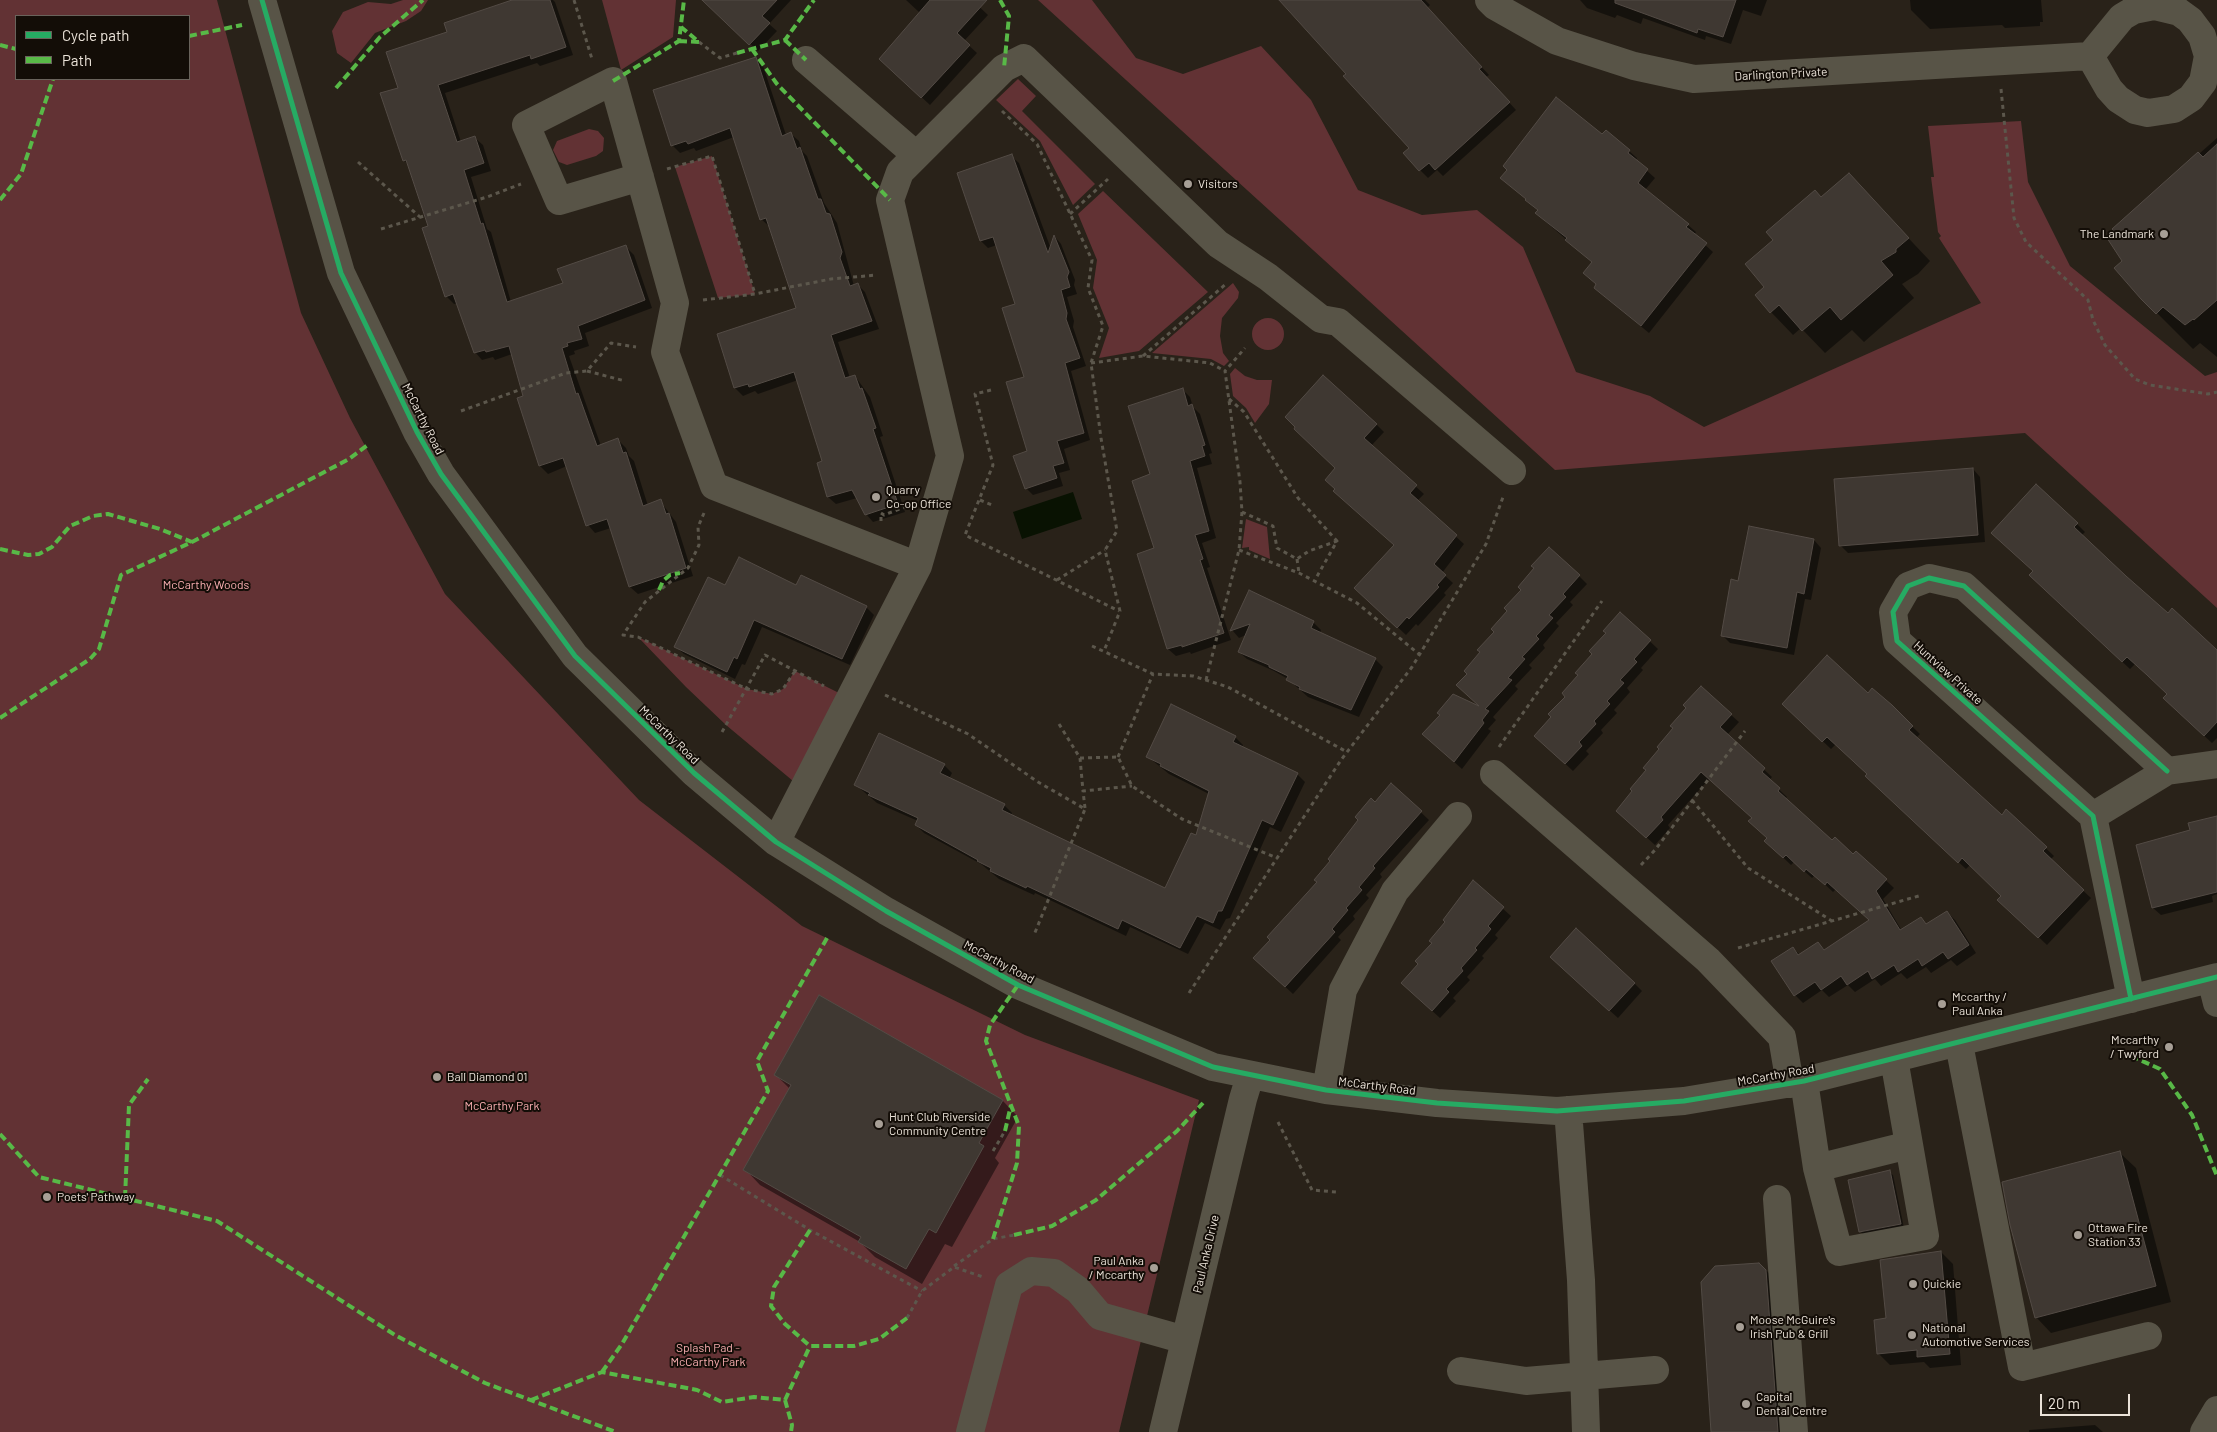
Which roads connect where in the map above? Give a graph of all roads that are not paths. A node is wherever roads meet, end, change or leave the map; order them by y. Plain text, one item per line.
1 (262, 0) edge
2 (1488, 0) edge
3 (2122, 8) edge
4 (2201, 23) edge
5 (2090, 56) junction
6 (806, 60) dead end
7 (916, 156) junction
8 (640, 177) junction
9 (1512, 471) road end
10 (918, 566) junction
11 (2217, 764) edge
12 (2167, 771) junction
13 (1494, 774) road end
14 (1458, 816) dead end
15 (2093, 816) junction
16 (776, 842) junction
17 (2215, 986) edge
18 (2131, 999) junction
19 (1959, 1044) junction
20 (1894, 1059) junction
21 (1250, 1076) junction
22 (1797, 1082) junction
23 (1326, 1090) junction
24 (1568, 1110) junction
25 (1909, 1145) junction
26 (1817, 1168) junction
27 (1777, 1200) dead end
28 (2148, 1336) dead end
29 (1185, 1340) junction
30 (1656, 1370) dead end
31 (1461, 1371) dead end
32 (1584, 1376) junction
33 (2217, 1410) edge
34 (970, 1432) edge
35 (1163, 1432) edge
36 (1586, 1432) edge
37 (1794, 1432) edge
38 (2204, 1432) edge

1 - 16 street, McCarthy Road
2 - 5 street, Darlington Private
3 - 4 street
3 - 5 street
4 - 5 street
6 - 7 street
7 - 9 street
7 - 10 street
8 - 8 street
8 - 10 street
10 - 16 street
11 - 12 street
12 - 15 street
12 - 15 street, Huntview Private
13 - 22 street
14 - 23 street
15 - 18 street
16 - 21 street, McCarthy Road
17 - 18 street, McCarthy Road
18 - 19 street, McCarthy Road
19 - 20 street, McCarthy Road
19 - 28 street
20 - 22 street, McCarthy Road
20 - 25 street
21 - 23 street, McCarthy Road
21 - 29 street, Paul Anka Drive
22 - 24 street, McCarthy Road
22 - 26 street
23 - 24 street, McCarthy Road
24 - 32 street
25 - 26 street
25 - 26 street
27 - 37 street
29 - 34 street
29 - 35 street, Paul Anka Drive
30 - 32 street
31 - 32 street
32 - 36 street
33 - 38 street

